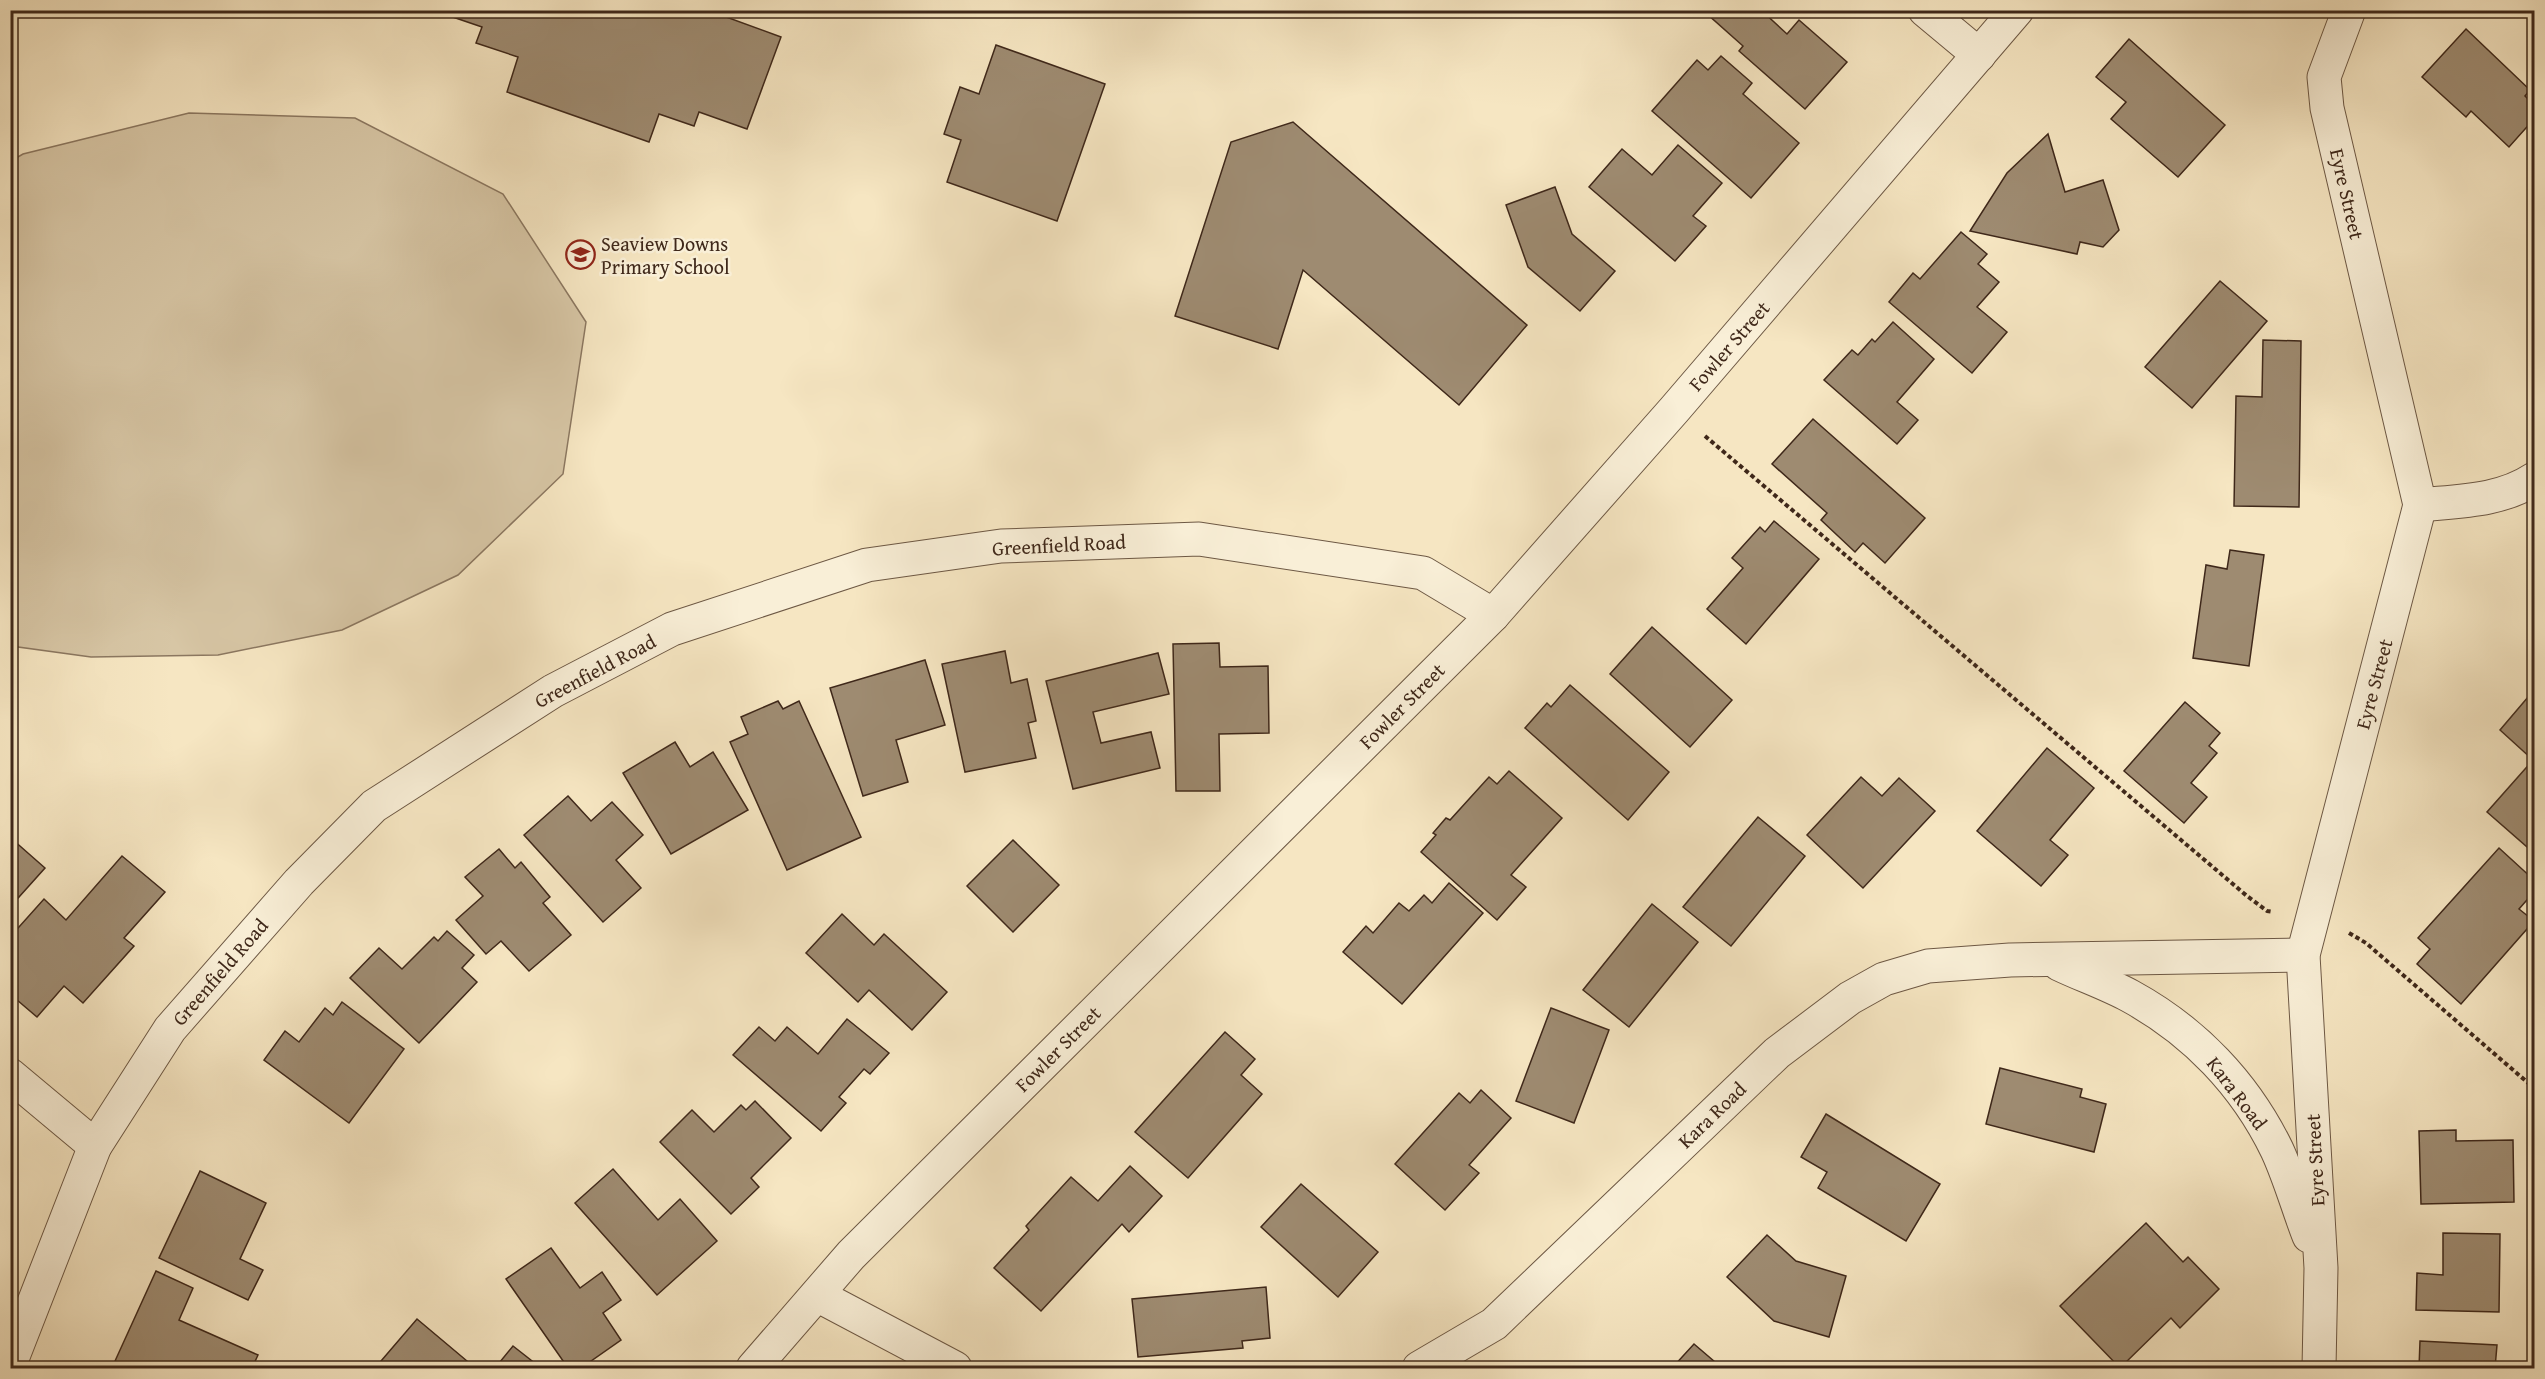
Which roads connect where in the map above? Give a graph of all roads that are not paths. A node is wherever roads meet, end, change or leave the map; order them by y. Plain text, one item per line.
1 (1925, 10) edge
2 (2017, 10) edge
3 (2349, 10) edge
4 (1979, 55) junction
5 (2535, 478) edge
6 (2420, 505) junction
7 (1494, 615) junction
8 (2303, 955) junction
9 (2052, 961) junction
10 (10, 1075) edge
11 (94, 1146) junction
12 (2321, 1268) junction
13 (817, 1295) junction
14 (10, 1364) edge
15 (753, 1368) edge
16 (955, 1368) edge
17 (1419, 1368) edge
18 (2319, 1368) edge

1 - 4 street
2 - 4 street, Fowler Street
3 - 6 street, Eyre Street
4 - 7 street, Fowler Street
5 - 6 street
6 - 8 street, Eyre Street
7 - 11 street, Greenfield Road
7 - 13 street, Fowler Street
8 - 9 street, Kara Road
8 - 12 street, Eyre Street
9 - 12 street, Kara Road
9 - 17 street, Kara Road
10 - 11 street
11 - 14 street, Greenfield Road
12 - 18 street, Eyre Street
13 - 15 street, Fowler Street
13 - 16 street

